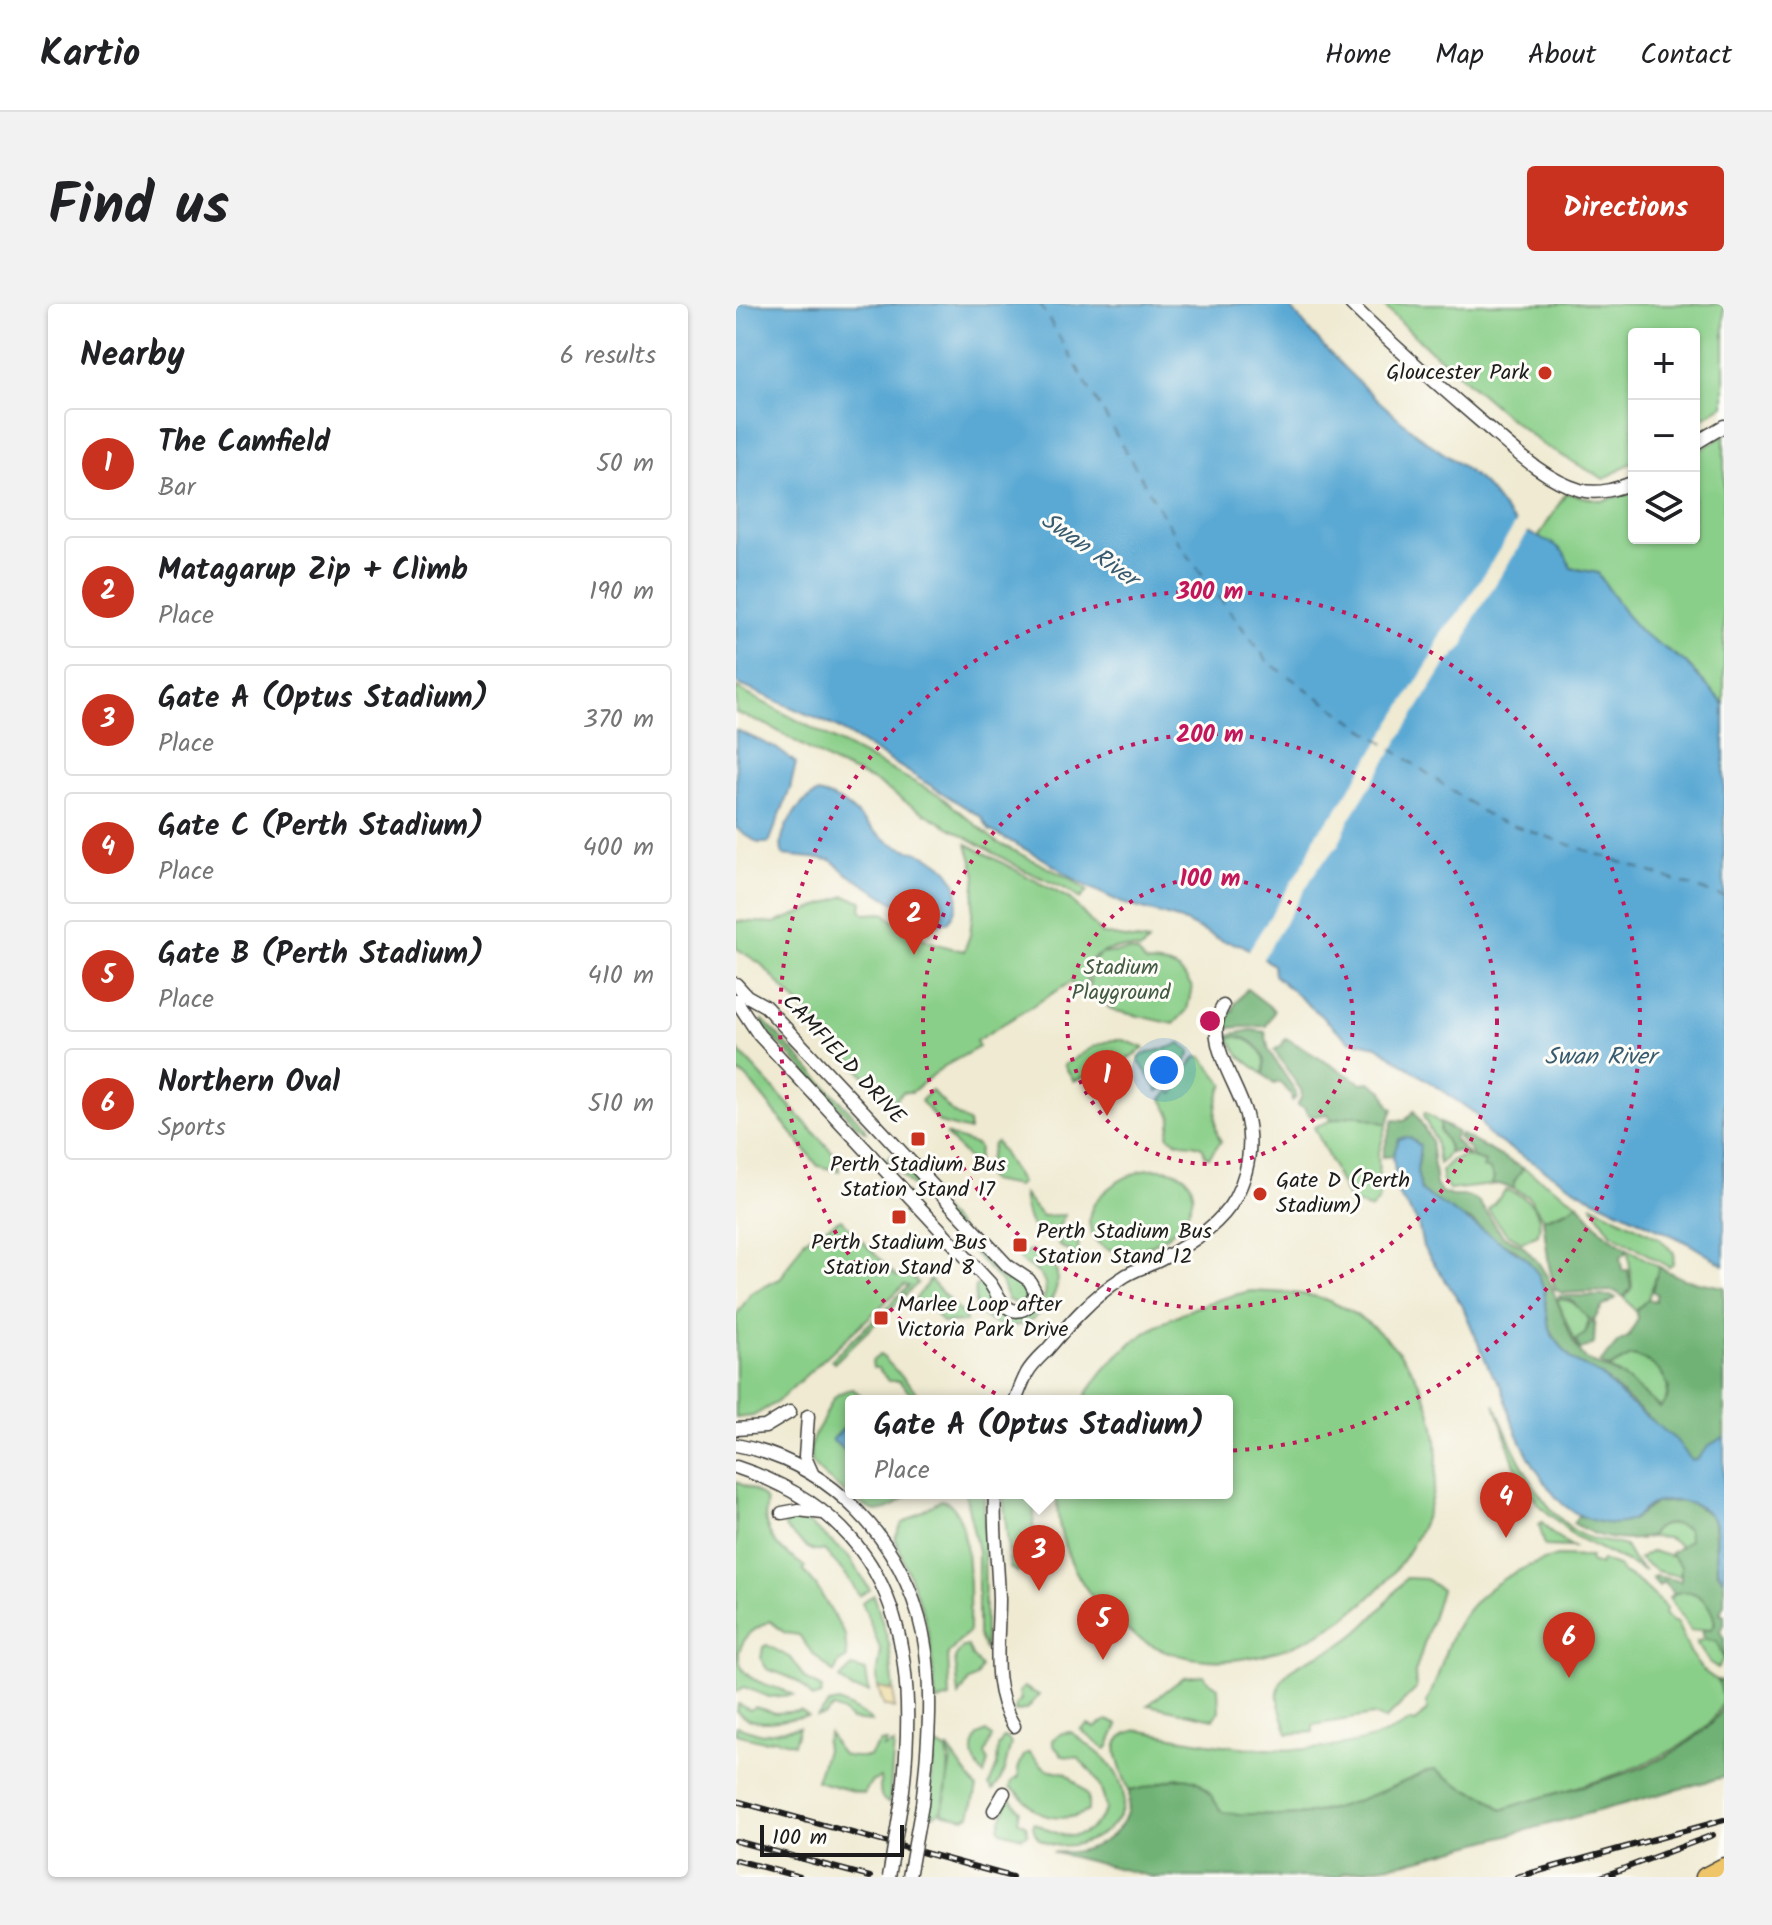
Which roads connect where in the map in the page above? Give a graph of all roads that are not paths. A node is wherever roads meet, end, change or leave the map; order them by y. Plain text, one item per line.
1 (1351, 304) edge
2 (1724, 426) edge
3 (1700, 440) edge
4 (1628, 485) edge
5 (736, 984) edge
6 (736, 1000) edge
7 (1223, 1006) dead end
8 (1018, 1395) edge
9 (790, 1412) dead end
10 (808, 1416) dead end
11 (736, 1429) edge
12 (736, 1445) edge
13 (736, 1467) edge
14 (814, 1476) junction
15 (995, 1499) edge
16 (782, 1513) dead end
17 (826, 1514) junction
18 (1014, 1726) dead end
19 (1004, 1793) dead end
20 (994, 1810) dead end
21 (1724, 1867) edge
22 (889, 1877) edge
23 (909, 1877) edge
24 (1705, 1877) edge

1 - 4 street
2 - 3 street
5 - 6 street, CAMFIELD DRIVE
7 - 8 street
9 - 11 street
10 - 14 street
12 - 14 street
13 - 17 street
14 - 23 street, bridge
15 - 18 street
16 - 17 street
17 - 22 street, bridge
19 - 20 street
21 - 24 highway

